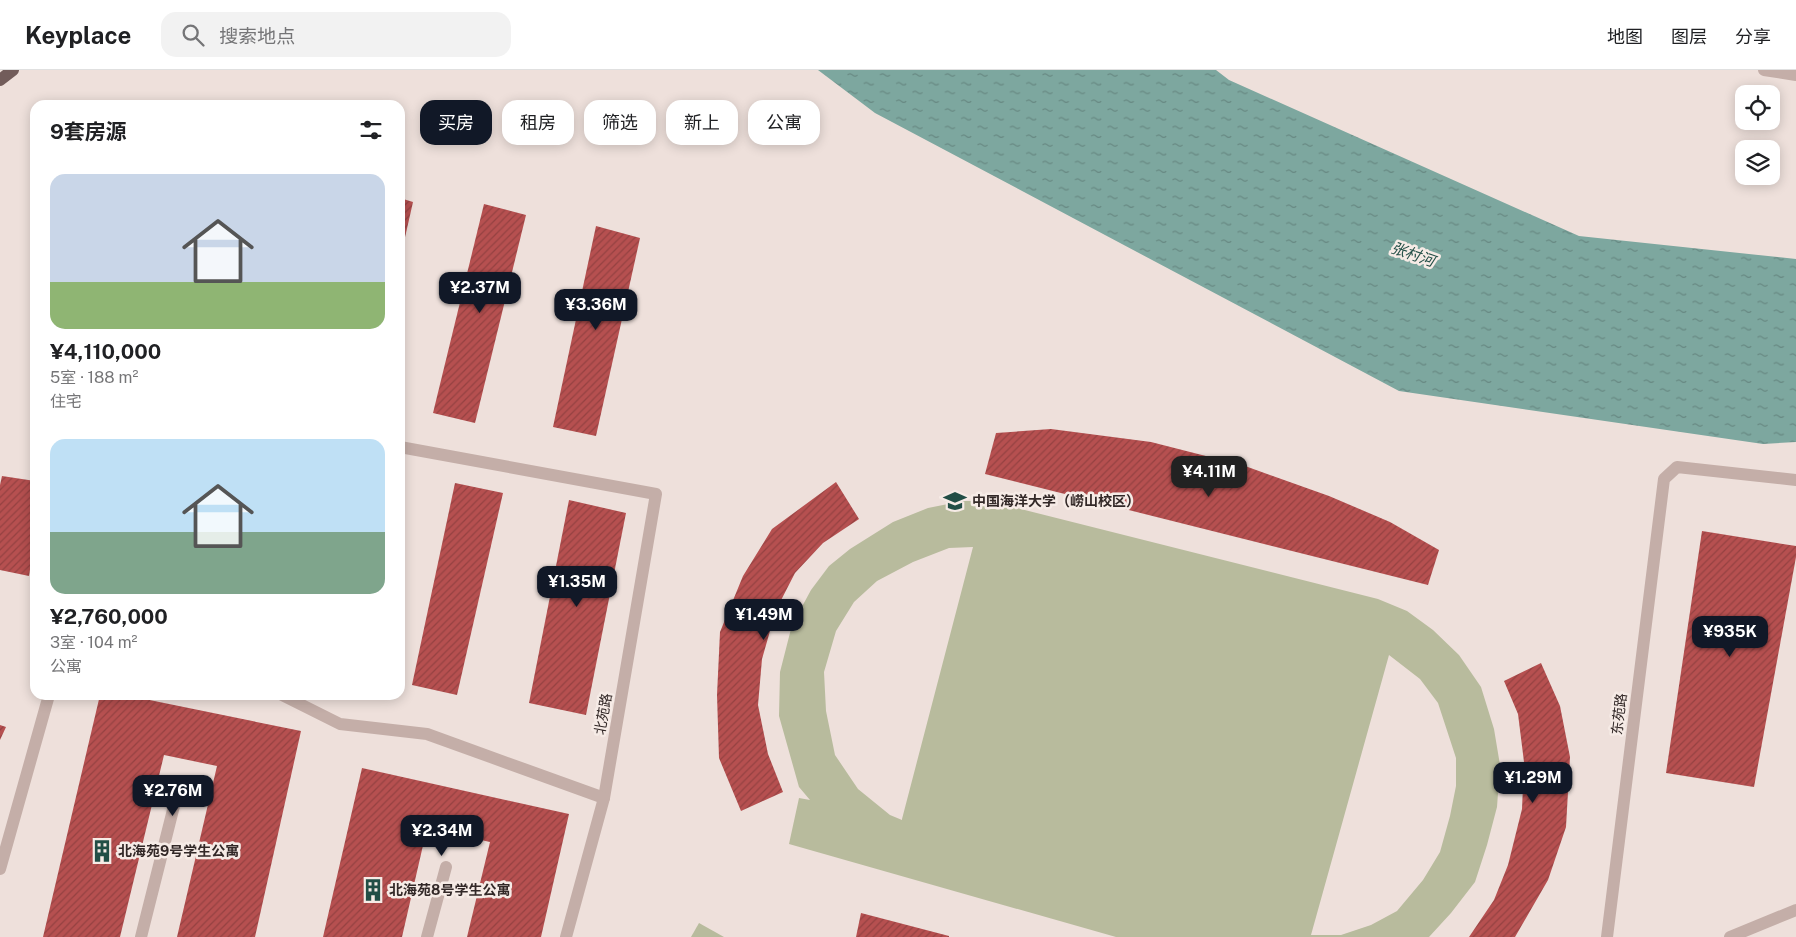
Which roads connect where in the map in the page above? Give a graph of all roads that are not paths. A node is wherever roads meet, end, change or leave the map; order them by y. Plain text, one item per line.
1 (13, 70) edge
2 (1764, 70) edge
3 (1796, 75) edge
4 (0, 80) edge
5 (405, 448) edge
6 (1796, 480) edge
7 (48, 700) edge
8 (292, 700) edge
9 (178, 790) dead end
10 (604, 798) junction
11 (446, 867) dead end
12 (0, 869) edge
13 (1796, 910) edge
14 (141, 937) edge
15 (428, 937) edge
16 (566, 937) edge
17 (1607, 937) edge
18 (1730, 937) edge

1 - 4 main road
2 - 3 street
5 - 10 street, 北苑路
6 - 17 street, 东苑路
7 - 12 street
8 - 10 street
9 - 14 street
10 - 16 street, 北苑路
11 - 15 street
13 - 18 street

